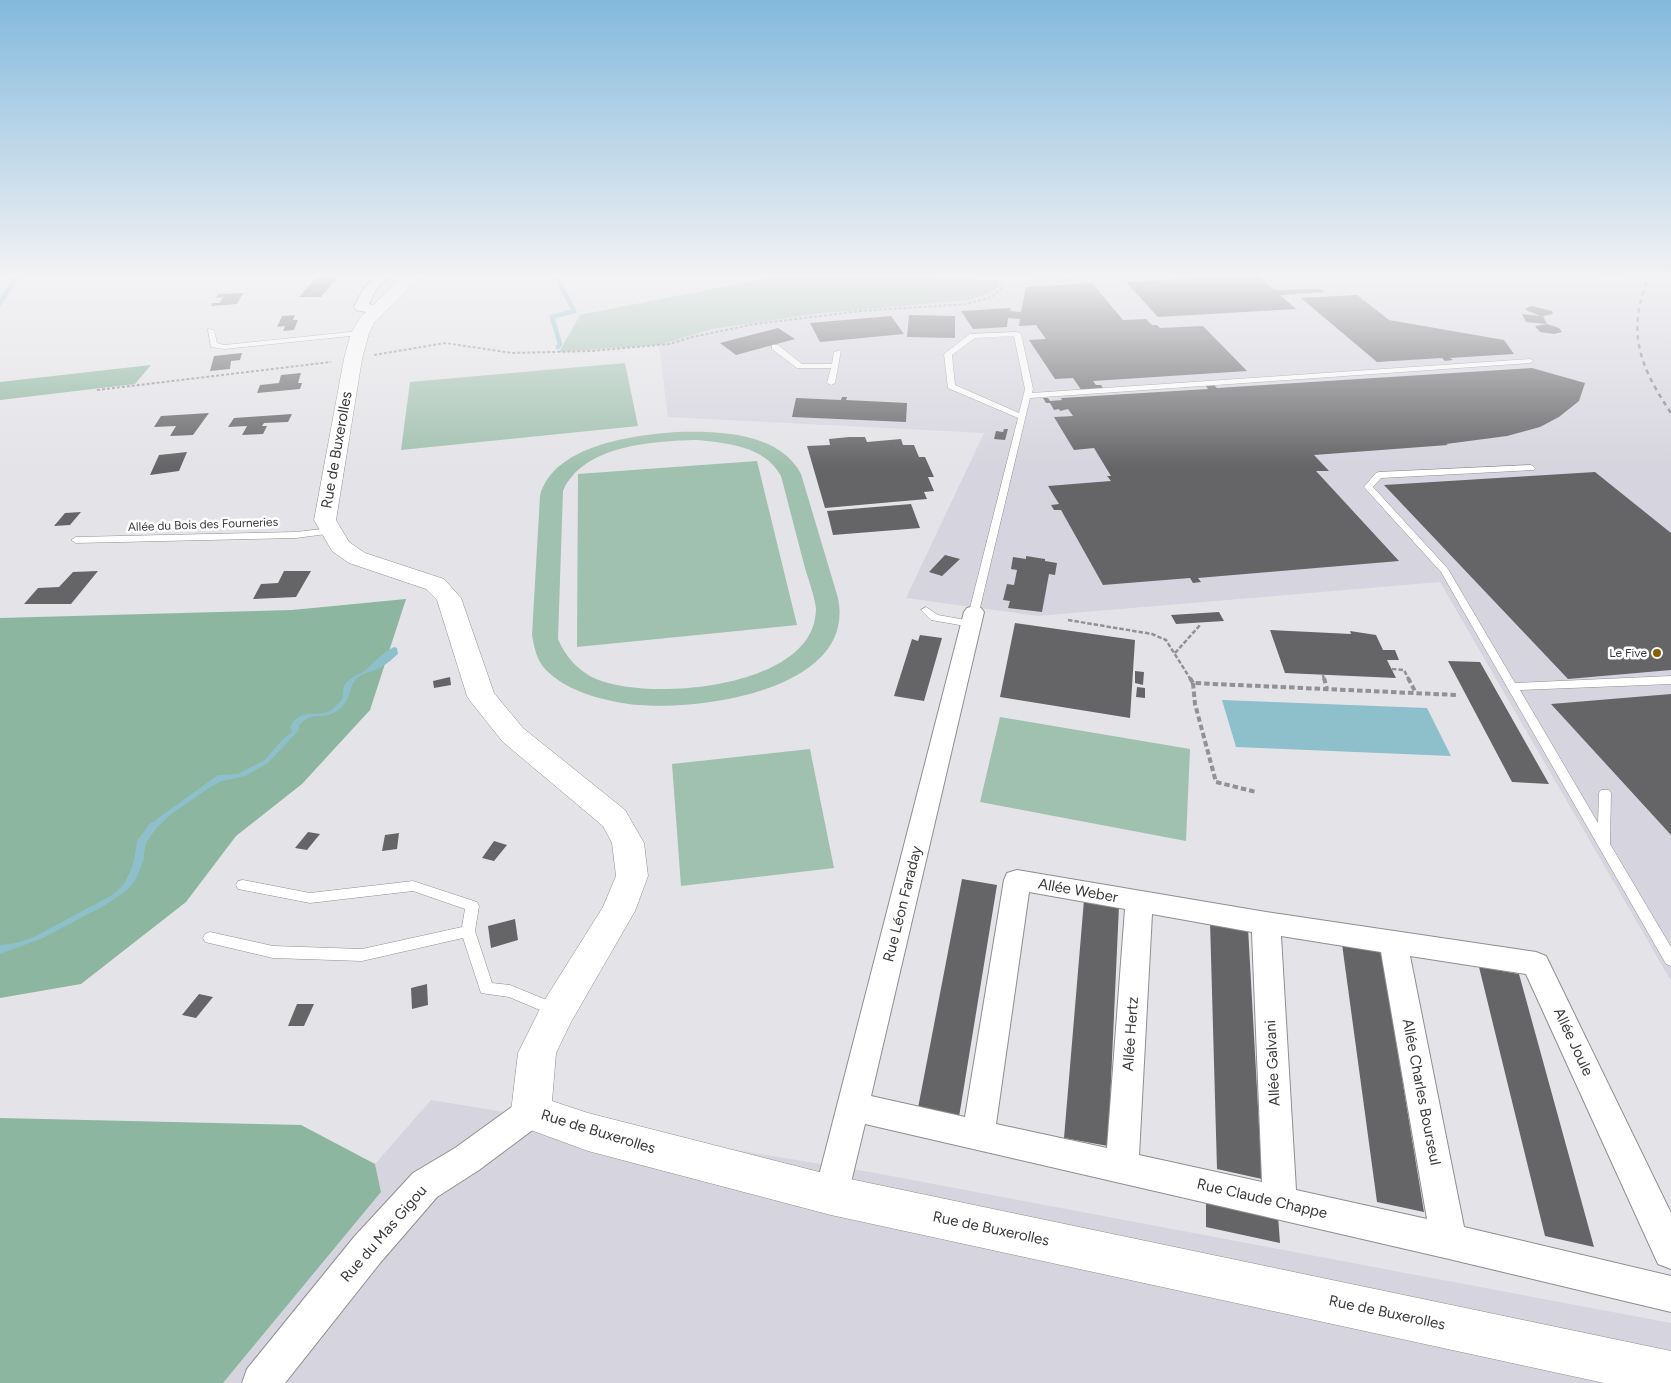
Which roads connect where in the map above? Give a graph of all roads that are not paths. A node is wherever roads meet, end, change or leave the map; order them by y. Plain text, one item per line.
1 (212, 339) edge
2 (359, 339) edge
3 (969, 339) edge
4 (1018, 339) edge
5 (356, 346) junction
6 (775, 347) dead end
7 (838, 352) dead end
8 (1530, 361) dead end
9 (834, 366) junction
10 (831, 382) dead end
11 (1027, 396) junction
12 (1022, 417) junction
13 (1531, 468) dead end
14 (331, 531) junction
15 (76, 540) dead end
16 (926, 610) dead end
17 (973, 618) junction
18 (1671, 680) edge
19 (1512, 687) junction
20 (1605, 793) dead end
21 (1604, 844) junction
22 (244, 885) dead end
23 (1139, 901) junction
24 (1266, 922) junction
25 (468, 931) junction
26 (210, 938) dead end
27 (1393, 942) junction
28 (1671, 960) edge
29 (558, 1012) junction
30 (853, 1107) junction
31 (531, 1112) junction
32 (978, 1135) junction
33 (1122, 1167) junction
34 (831, 1195) junction
35 (1280, 1203) junction
36 (1449, 1241) junction
37 (1671, 1251) edge
38 (1671, 1294) edge
39 (1671, 1374) edge
40 (262, 1383) edge

1 - 5 lane
2 - 5 street, Rue de Buxerolles
3 - 12 lane
4 - 11 lane
5 - 14 street, Rue de Buxerolles
6 - 9 lane
7 - 9 lane
8 - 11 lane
9 - 10 lane
11 - 12 lane
12 - 17 lane
13 - 19 lane
14 - 15 lane, Allée du Bois des Fourneries
14 - 29 street, Rue de Buxerolles
16 - 17 lane
17 - 30 street, Rue Léon Faraday
18 - 19 lane
19 - 21 lane
20 - 21 lane
21 - 28 lane
22 - 25 lane
23 - 24 street, Allée Weber
23 - 32 street, Allée Weber
23 - 33 street, Allée Hertz
24 - 27 street, Allée Weber
24 - 35 street, Allée Galvani
25 - 26 lane
25 - 29 lane
27 - 36 street, Allée Charles Bourseul
27 - 37 street, Allée Joule
29 - 31 street, Rue de Buxerolles
30 - 32 street, Rue Claude Chappe
30 - 34 street, Rue Léon Faraday
31 - 34 street, Rue de Buxerolles
31 - 40 street, Rue du Mas Gigou
32 - 33 street, Rue Claude Chappe
33 - 35 street, Rue Claude Chappe
34 - 39 street, Rue de Buxerolles
35 - 36 street, Rue Claude Chappe
36 - 38 street, Rue Claude Chappe

